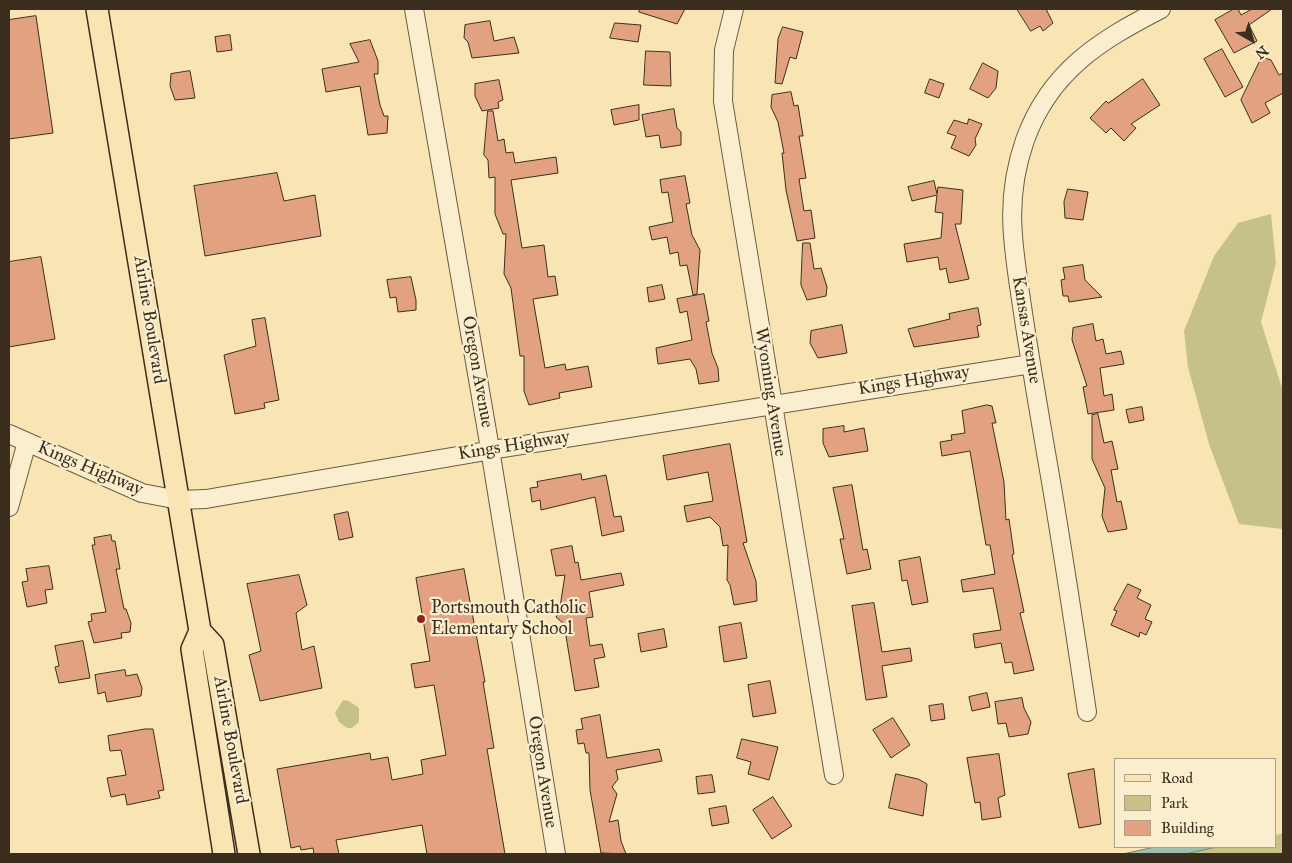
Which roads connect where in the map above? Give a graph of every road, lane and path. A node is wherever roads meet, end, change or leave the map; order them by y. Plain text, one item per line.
1 (97, 9) edge
2 (414, 9) edge
3 (734, 9) edge
4 (1161, 9) edge
5 (1031, 364) junction
6 (772, 404) junction
7 (9, 434) edge
8 (27, 442) junction
9 (490, 450) junction
10 (179, 500) junction
11 (9, 507) edge
12 (200, 631) junction
13 (1088, 712) dead end
14 (834, 775) dead end
15 (246, 832) junction
16 (222, 845) edge
17 (249, 854) edge
18 (556, 854) edge

1 - 10 main road, Airline Boulevard
2 - 9 street, Oregon Avenue
3 - 6 street, Wyoming Avenue
4 - 5 street, Kansas Avenue
5 - 6 street, Kings Highway
5 - 13 street, Kansas Avenue
6 - 9 street, Kings Highway
6 - 14 street, Wyoming Avenue
7 - 8 street, Kings Highway
8 - 10 street, Kings Highway
8 - 11 street
9 - 10 street, Kings Highway
9 - 18 street, Oregon Avenue
10 - 12 main road, Airline Boulevard
12 - 15 main road, Airline Boulevard
12 - 16 main road, Airline Boulevard
15 - 16 main road
15 - 17 main road, Airline Boulevard

